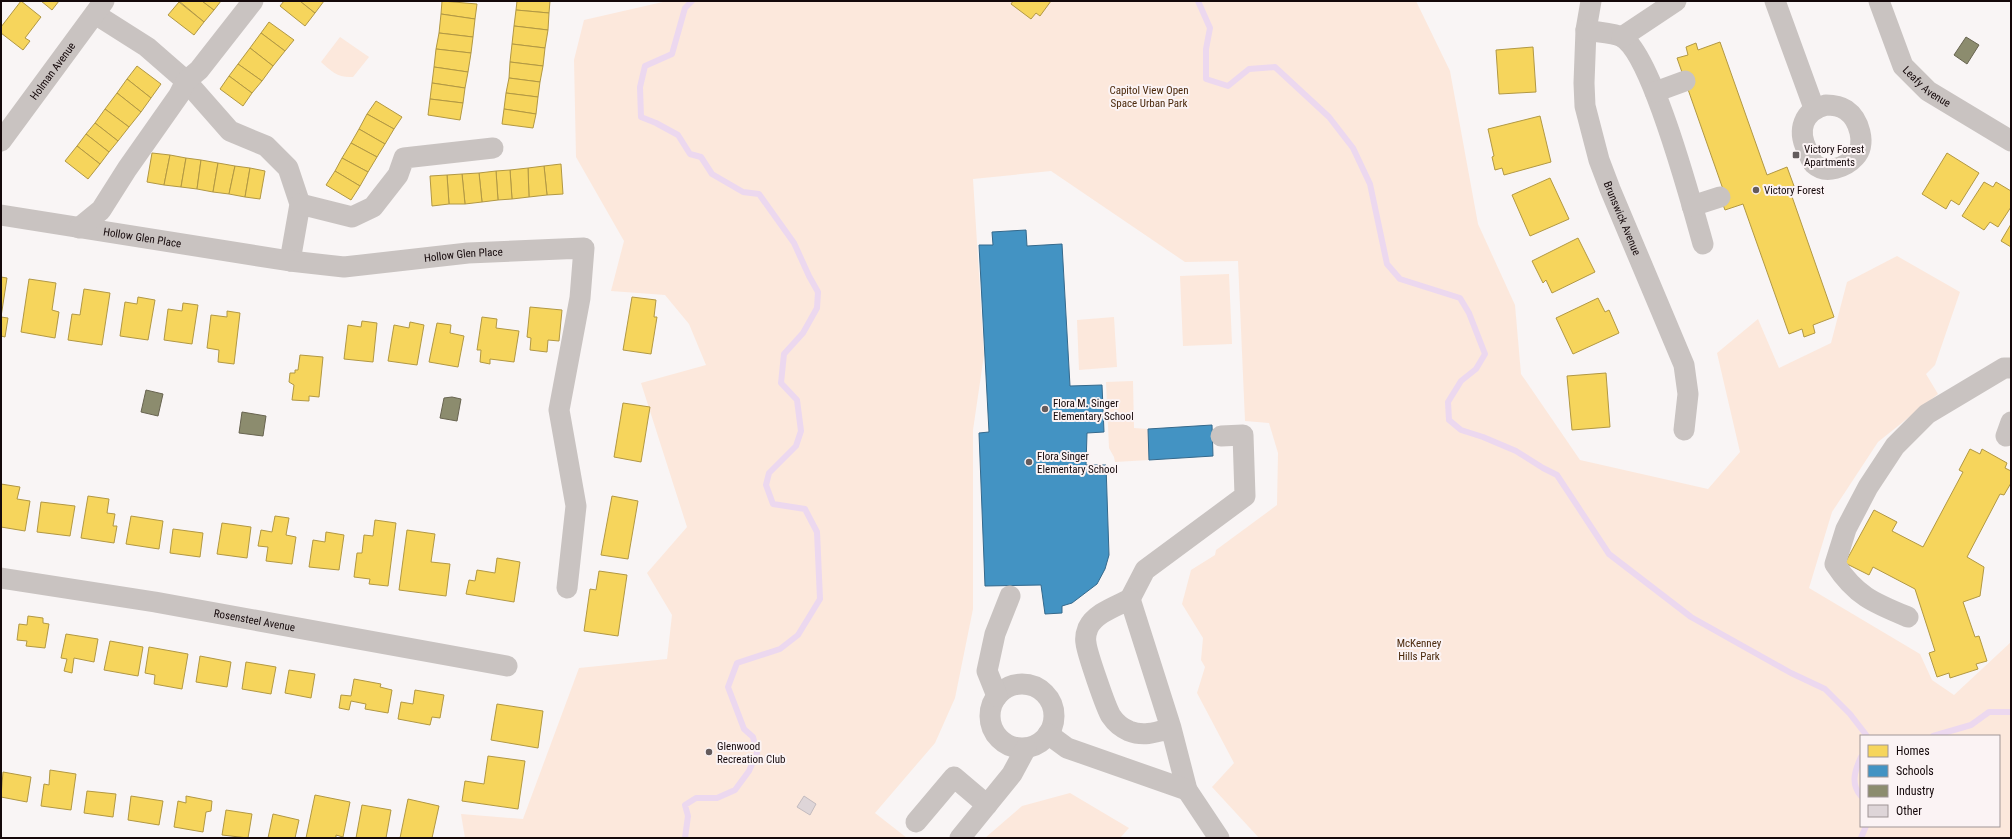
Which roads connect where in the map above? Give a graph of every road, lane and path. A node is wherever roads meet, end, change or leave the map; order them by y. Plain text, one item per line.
1 (253, 1) edge
2 (1592, 1) edge
3 (1676, 1) edge
4 (1775, 1) edge
5 (1878, 1) edge
6 (100, 8) edge
7 (1586, 30) junction
8 (1622, 37) junction
9 (186, 81) junction
10 (1685, 81) dead end
11 (1655, 92) junction
12 (1814, 108) dead end
13 (1, 141) edge
14 (2011, 141) edge
15 (493, 148) dead end
16 (1720, 197) dead end
17 (300, 204) junction
18 (1692, 206) junction
19 (1, 214) edge
20 (79, 228) junction
21 (1703, 244) dead end
22 (290, 260) junction
23 (2011, 368) edge
24 (1684, 430) dead end
25 (1221, 436) dead end
26 (1, 578) edge
27 (567, 588) dead end
28 (1010, 596) dead end
29 (1130, 599) junction
30 (1908, 617) dead end
31 (507, 666) dead end
32 (997, 696) junction
33 (1171, 728) junction
34 (1048, 734) junction
35 (1026, 748) junction
36 (1187, 790) junction
37 (987, 805) junction
38 (916, 822) dead end
39 (960, 838) edge
40 (1219, 838) edge

1 - 9 street
2 - 7 street, Brunswick Avenue
3 - 8 street
4 - 12 street
5 - 14 street, Leafy Avenue
6 - 9 street
6 - 13 street, Holman Avenue
7 - 8 street
7 - 24 street, Brunswick Avenue
8 - 11 street
9 - 17 street
9 - 20 street
10 - 11 street
11 - 18 street
15 - 17 street
16 - 18 street
17 - 22 street
18 - 21 street
19 - 20 street, Hollow Glen Place
20 - 22 street, Hollow Glen Place
22 - 27 street, Hollow Glen Place
23 - 30 street
25 - 29 street
26 - 31 street, Rosensteel Avenue
28 - 32 street
29 - 33 street
29 - 33 street
32 - 34 street
32 - 35 street
33 - 36 street
34 - 35 street
34 - 36 street
35 - 37 street
36 - 40 street
37 - 38 street
37 - 39 street

